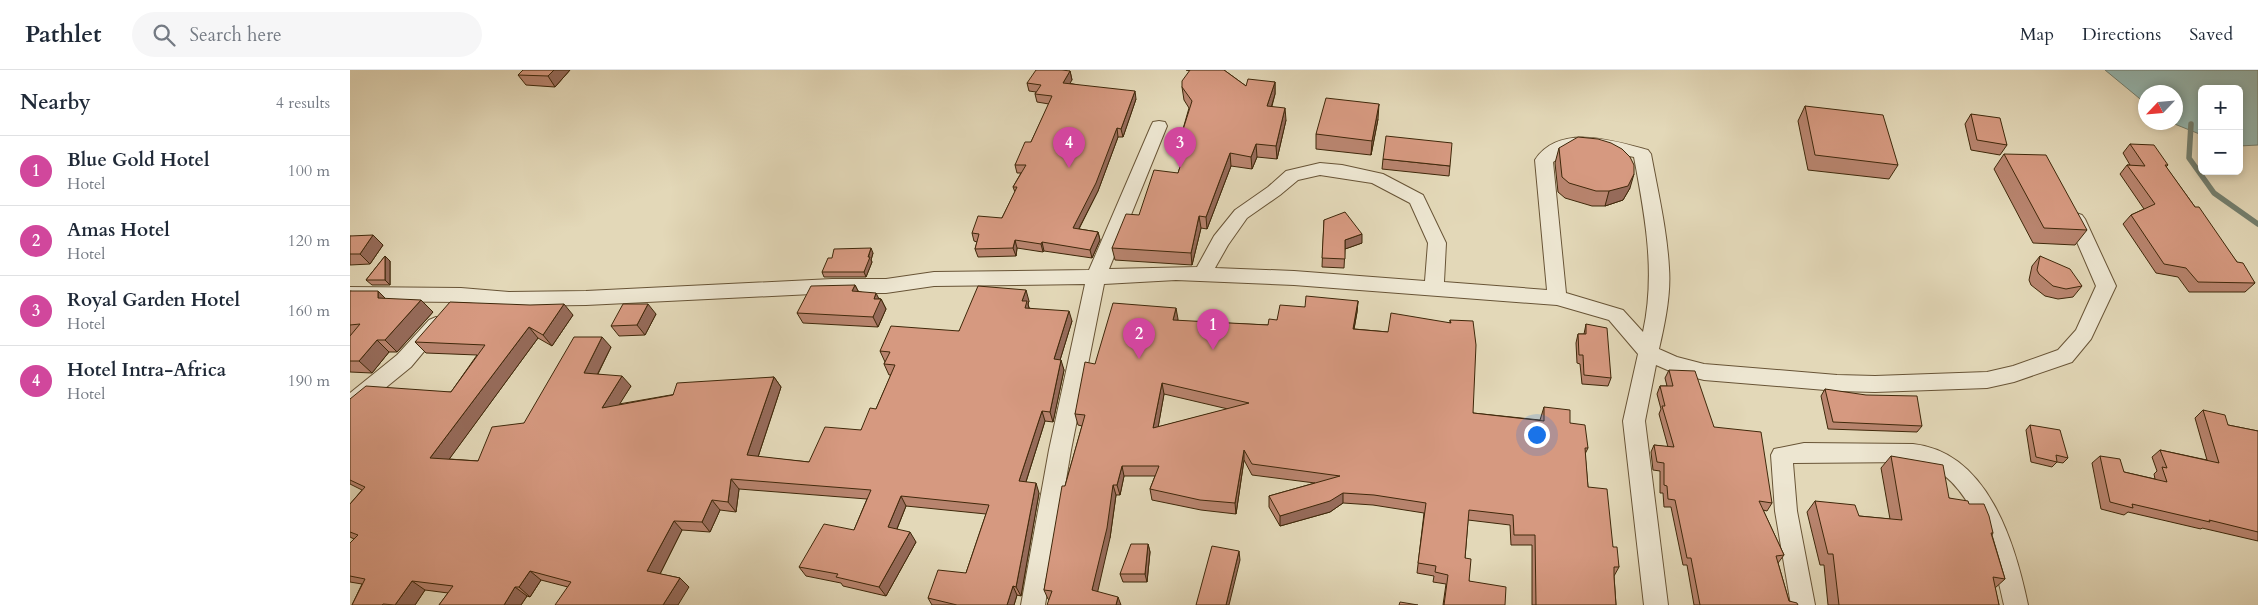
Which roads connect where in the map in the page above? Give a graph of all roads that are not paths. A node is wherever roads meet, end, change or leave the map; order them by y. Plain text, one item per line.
1 (1159, 126) dead end
2 (2076, 219) edge
3 (1203, 273) junction
4 (1096, 277) junction
5 (1434, 290) junction
6 (350, 294) edge
7 (461, 295) junction
8 (1557, 298) junction
9 (1648, 352) junction
10 (350, 405) edge
11 (1033, 605) edge
12 (1656, 605) edge
13 (1803, 605) edge
14 (2016, 605) edge

1 - 4 street
2 - 9 street
3 - 4 street
3 - 5 street
3 - 5 street
4 - 7 street
4 - 11 street
5 - 8 street
6 - 7 street
7 - 10 street
8 - 9 street
8 - 9 street
9 - 12 street
13 - 14 street

